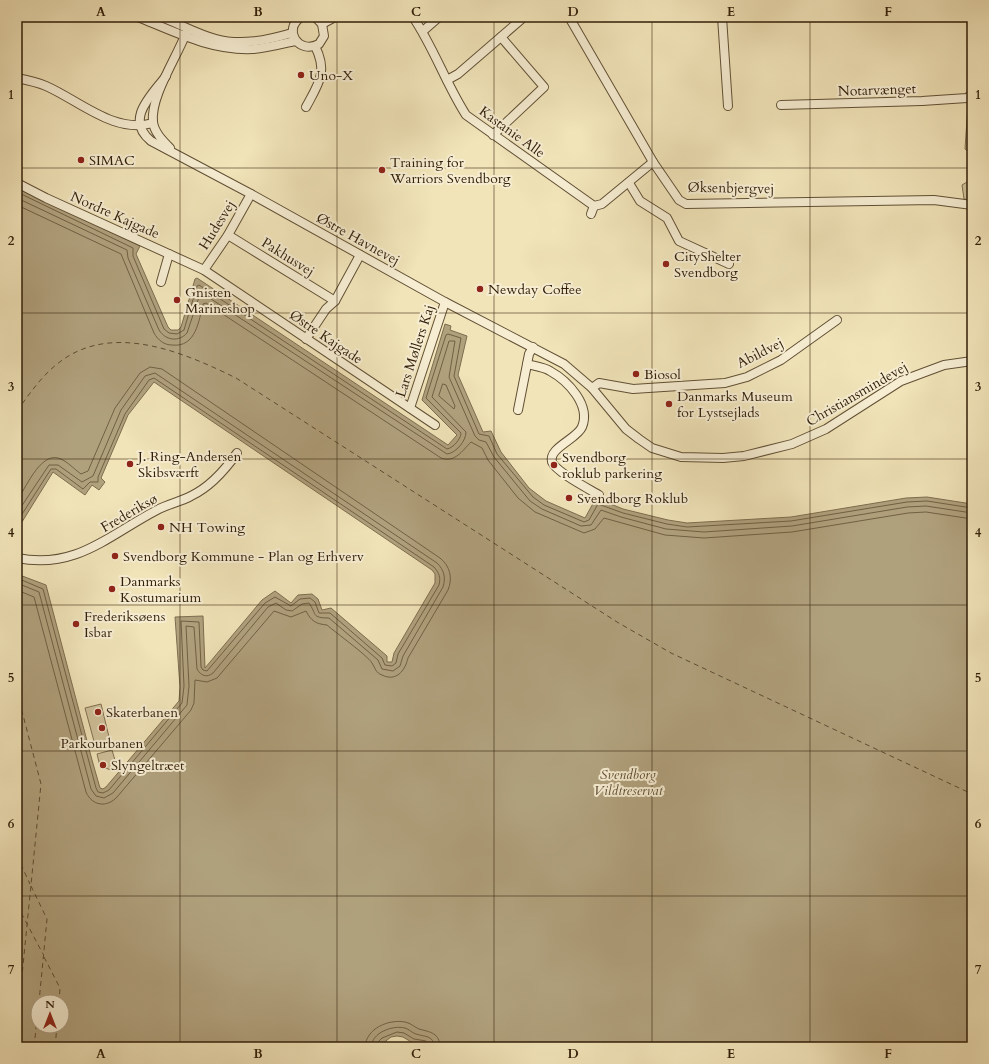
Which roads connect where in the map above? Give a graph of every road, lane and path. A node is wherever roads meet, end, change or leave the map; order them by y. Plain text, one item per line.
1 (138, 17) edge
2 (162, 17) edge
3 (300, 17) edge
4 (316, 17) edge
5 (335, 17) edge
6 (413, 17) edge
7 (439, 17) edge
8 (524, 17) edge
9 (569, 17) edge
10 (722, 17) edge
11 (971, 17) edge
12 (322, 24) junction
13 (972, 26) edge
14 (423, 32) junction
15 (186, 33) junction
16 (294, 37) junction
17 (501, 37) junction
18 (315, 46) junction
19 (166, 76) junction
20 (17, 78) edge
21 (447, 80) junction
22 (972, 95) edge
23 (781, 105) dead end
24 (728, 106) dead end
25 (306, 107) dead end
26 (153, 123) junction
27 (140, 127) junction
28 (493, 135) junction
29 (172, 150) junction
30 (167, 158) dead end
31 (653, 162) junction
32 (17, 183) edge
33 (629, 183) junction
34 (251, 194) junction
35 (972, 205) edge
36 (228, 235) junction
37 (169, 254) junction
38 (360, 255) junction
39 (729, 264) dead end
40 (204, 270) junction
41 (161, 282) dead end
42 (335, 301) junction
43 (445, 302) junction
44 (837, 320) dead end
45 (306, 339) junction
46 (533, 347) junction
47 (972, 360) edge
48 (527, 364) junction
49 (592, 388) junction
50 (410, 408) junction
51 (518, 410) dead end
52 (435, 425) dead end
53 (237, 452) dead end
54 (599, 495) dead end
55 (17, 558) edge

1 - 15 street
2 - 15 street
3 - 16 street
4 - 12 street
5 - 12 street
6 - 14 street, Kastanie Alle
7 - 14 street
8 - 17 street
9 - 31 street, Øksenbjergvej
10 - 24 street
11 - 13 street
12 - 18 street
14 - 21 street, Kastanie Alle
15 - 16 street
15 - 19 street
16 - 18 street
17 - 21 street
17 - 28 street
18 - 25 street
19 - 26 street
19 - 27 street
20 - 27 street
21 - 28 street, Kastanie Alle
22 - 23 street, Notarvænget
26 - 27 street
26 - 29 street, Østre Havnevej
27 - 29 street, Østre Havnevej
28 - 33 street, Kastanie Alle
29 - 30 street
29 - 34 street, Østre Havnevej
31 - 33 street
31 - 35 street, Øksenbjergvej
32 - 37 street, Nordre Kajgade
33 - 39 street
34 - 36 street, Hudesvej
34 - 38 street, Østre Havnevej
36 - 40 street, Hudesvej
36 - 42 street, Pakhusvej
37 - 40 street, Nordre Kajgade
37 - 41 street
38 - 42 street
38 - 43 street, Østre Havnevej
40 - 45 street, Østre Kajgade
42 - 45 street
43 - 46 street, Østre Havnevej
43 - 50 street, Lars Møllers Kaj
44 - 49 street, Abildvej
45 - 50 street, Østre Kajgade
46 - 48 street
46 - 49 street, Østre Havnevej
47 - 49 street, Christiansmindevej
48 - 51 street
48 - 54 street
50 - 52 street, Østre Kajgade
53 - 55 street, Frederiksø

